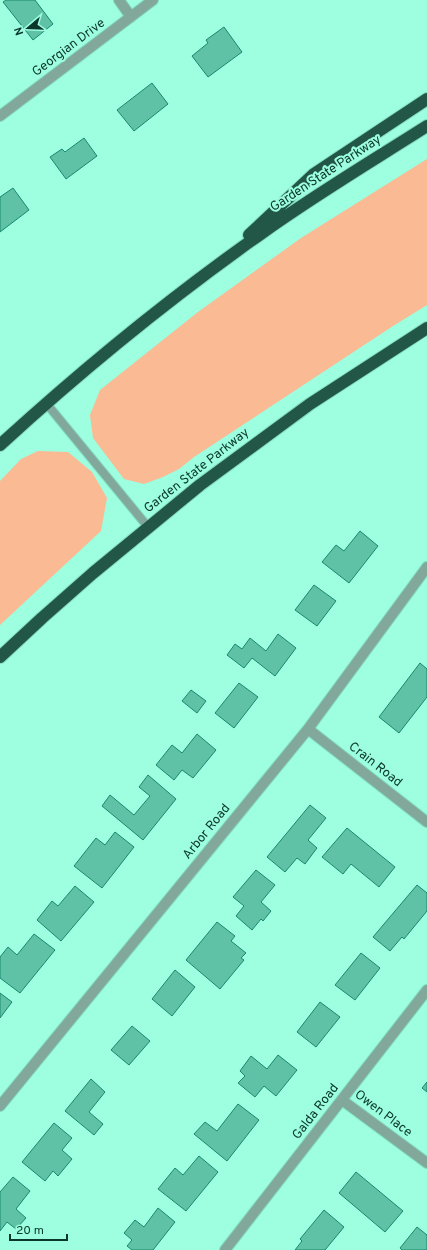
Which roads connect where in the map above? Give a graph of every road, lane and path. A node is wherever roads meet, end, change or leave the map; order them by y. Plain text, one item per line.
1 (119, 0) edge
2 (153, 0) edge
3 (131, 17) junction
4 (427, 99) edge
5 (0, 116) edge
6 (427, 126) edge
7 (208, 272) junction
8 (427, 328) edge
9 (46, 403) junction
10 (0, 446) edge
11 (148, 527) junction
12 (427, 567) edge
13 (0, 658) edge
14 (308, 729) junction
15 (427, 822) edge
16 (427, 990) edge
17 (342, 1100) junction
18 (0, 1106) edge
19 (427, 1163) edge
20 (225, 1250) edge

1 - 3 street
2 - 3 street, Georgian Drive
3 - 5 street, Georgian Drive
4 - 7 highway
6 - 7 highway, Garden State Parkway
7 - 9 highway, Garden State Parkway
8 - 11 highway, Garden State Parkway
9 - 10 highway, Garden State Parkway
9 - 11 lane
11 - 13 highway, Garden State Parkway
12 - 14 street, Arbor Road
14 - 15 street, Crain Road
14 - 18 street, Arbor Road
16 - 17 street, Galda Road
17 - 19 street, Owen Place
17 - 20 street, Galda Road

